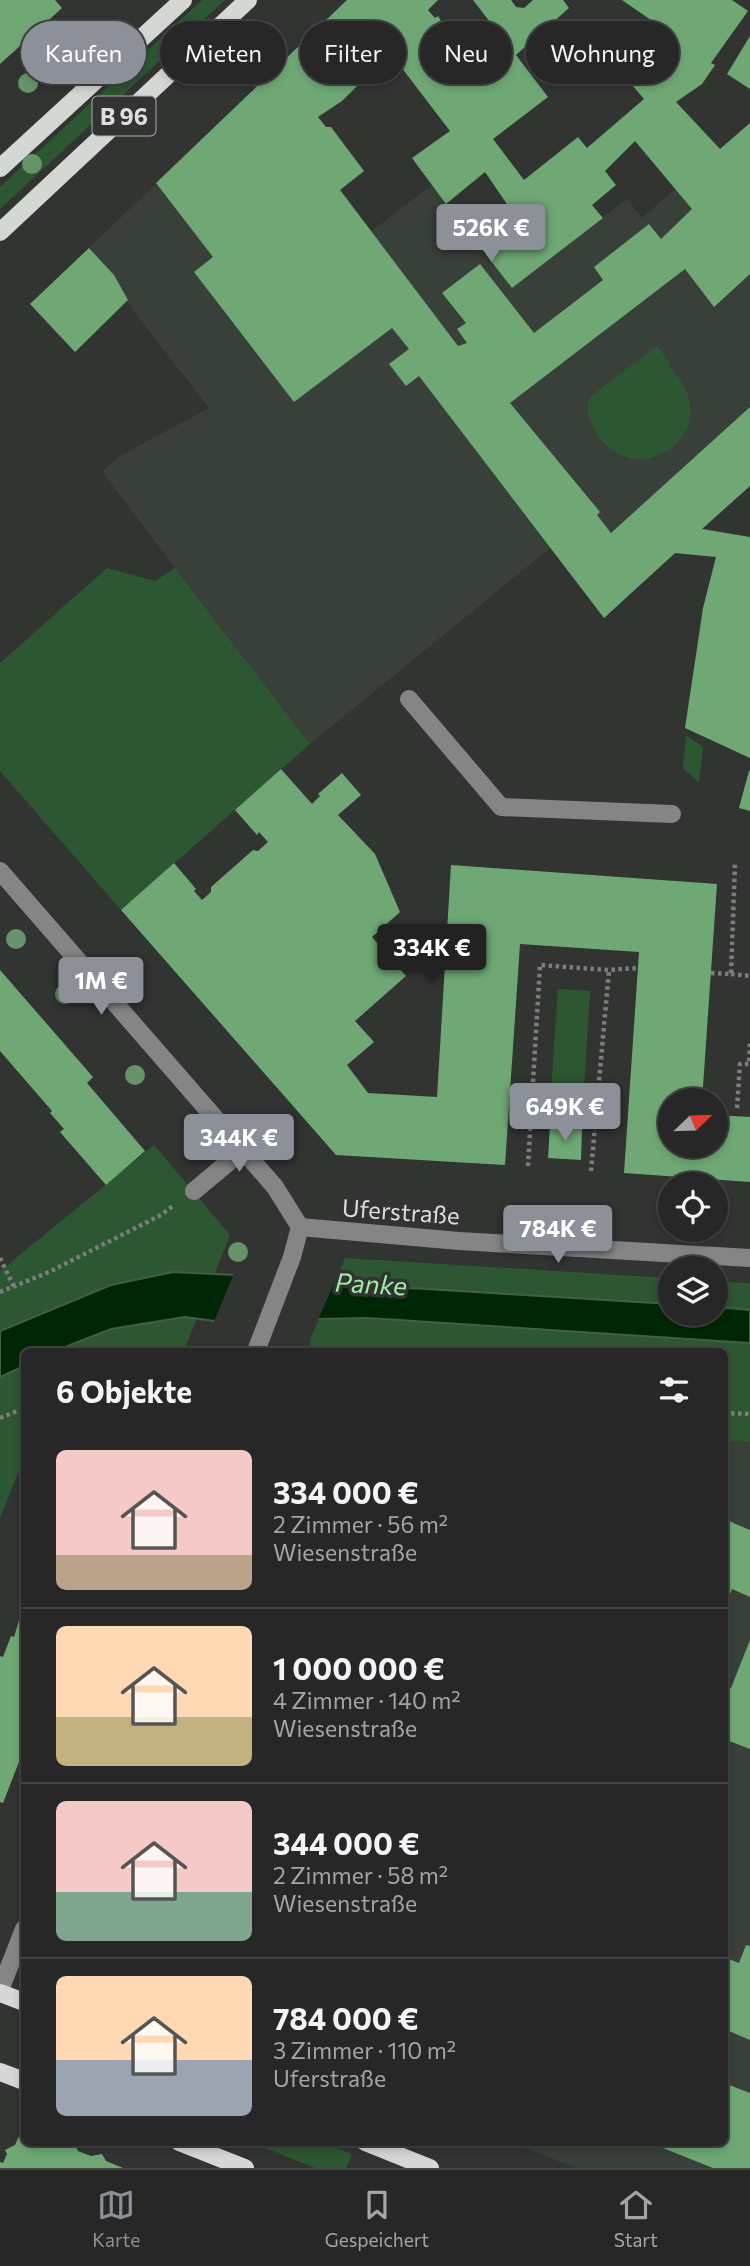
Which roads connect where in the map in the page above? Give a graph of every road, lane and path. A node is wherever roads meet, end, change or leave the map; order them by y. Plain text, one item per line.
1 (183, 0) edge
2 (248, 0) edge
3 (0, 168) edge
4 (0, 232) edge
5 (409, 699) dead end
6 (672, 814) dead end
7 (734, 863) dead end
8 (0, 871) edge
9 (638, 968) dead end
10 (608, 970) junction
11 (711, 973) dead end
12 (731, 974) junction
13 (750, 976) edge
14 (750, 1041) edge
15 (737, 1108) dead end
16 (532, 1109) junction
17 (593, 1115) junction
18 (243, 1150) junction
19 (528, 1166) dead end
20 (591, 1171) dead end
21 (194, 1191) joint
22 (300, 1227) junction
23 (0, 1258) edge
24 (750, 1258) edge
25 (14, 1287) junction
26 (0, 1292) edge
27 (257, 1348) edge
28 (21, 1409) edge
29 (728, 1413) edge
30 (750, 1414) edge
31 (0, 1418) edge
32 (21, 1937) edge
33 (0, 1992) edge
34 (21, 2001) edge
35 (0, 2072) edge
36 (21, 2080) edge
37 (190, 2146) edge
38 (375, 2146) edge
39 (245, 2168) edge
40 (430, 2168) edge

1 - 3 main road, B 96
2 - 4 main road, B 96
5 - 6 street
7 - 12 path
8 - 18 street
9 - 10 path
10 - 16 path
10 - 17 path
11 - 12 path
12 - 13 path
14 - 15 path
16 - 17 path
16 - 19 path
17 - 20 path
18 - 21 street
18 - 22 street
21 - 25 path
22 - 24 street, Uferstraße
22 - 27 street
23 - 25 path
25 - 26 path
28 - 31 path
29 - 30 path
32 - 33 street
33 - 34 main road
35 - 36 main road
37 - 39 main road
38 - 40 main road

